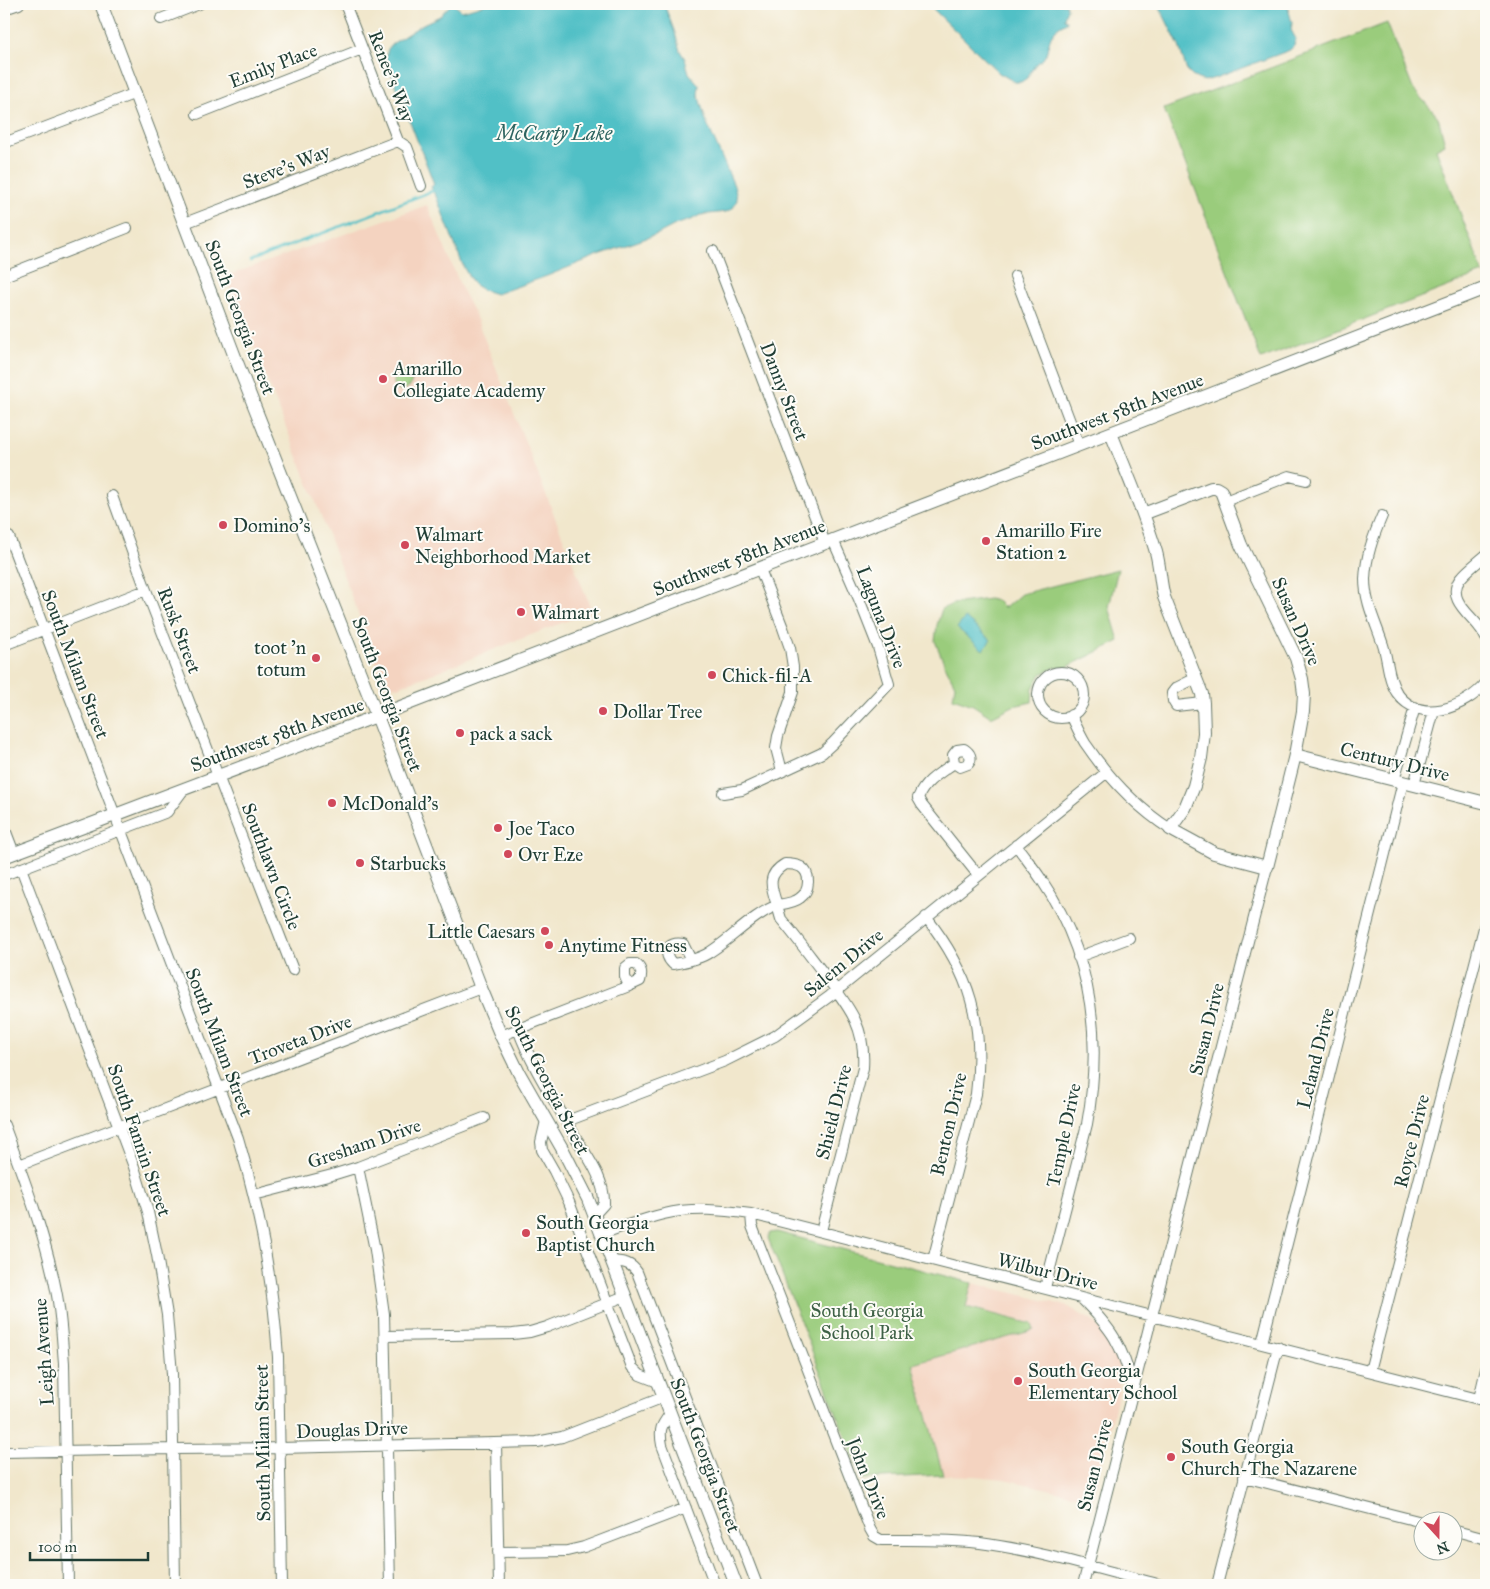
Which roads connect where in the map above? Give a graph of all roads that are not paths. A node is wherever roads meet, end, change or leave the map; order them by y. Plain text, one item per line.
1 (19, 4) edge
2 (101, 4) edge
3 (199, 4) edge
4 (345, 4) edge
5 (4, 10) edge
6 (161, 19) dead end
7 (362, 49) junction
8 (136, 93) junction
9 (196, 114) dead end
10 (398, 142) junction
11 (4, 143) edge
12 (421, 186) dead end
13 (185, 223) junction
14 (127, 228) dead end
15 (713, 251) dead end
16 (4, 276) edge
17 (1016, 276) dead end
18 (1486, 288) edge
19 (1111, 433) junction
20 (1079, 445) junction
21 (1306, 480) dead end
22 (112, 496) dead end
23 (1223, 496) junction
24 (1142, 514) junction
25 (1382, 516) dead end
26 (10, 537) dead end
27 (829, 542) junction
28 (1486, 555) edge
29 (760, 569) junction
30 (146, 590) junction
31 (44, 629) junction
32 (1486, 638) edge
33 (4, 645) edge
34 (1196, 678) junction
35 (1486, 683) edge
36 (1203, 703) junction
37 (1415, 707) junction
38 (1434, 711) junction
39 (1071, 715) junction
40 (377, 716) junction
41 (1295, 755) junction
42 (954, 763) dead end
43 (782, 771) junction
44 (1107, 772) junction
45 (218, 775) junction
46 (1404, 782) junction
47 (185, 788) junction
48 (723, 793) dead end
49 (1486, 803) edge
50 (115, 815) junction
51 (4, 827) edge
52 (1170, 829) junction
53 (121, 830) junction
54 (1016, 845) junction
55 (9, 855) edge
56 (1267, 866) junction
57 (21, 868) junction
58 (4, 875) edge
59 (978, 875) junction
60 (926, 917) junction
61 (1486, 920) edge
62 (1129, 938) dead end
63 (1078, 957) junction
64 (691, 960) dead end
65 (293, 970) dead end
66 (629, 986) dead end
67 (481, 988) junction
68 (836, 990) junction
69 (518, 1029) junction
70 (501, 1036) junction
71 (219, 1089) junction
72 (484, 1118) dead end
73 (546, 1121) junction
74 (567, 1121) junction
75 (4, 1125) edge
76 (120, 1126) junction
77 (19, 1165) junction
78 (358, 1167) junction
79 (254, 1195) junction
80 (594, 1214) junction
81 (750, 1214) junction
82 (821, 1231) junction
83 (601, 1234) junction
84 (933, 1260) junction
85 (612, 1261) junction
86 (1045, 1288) junction
87 (625, 1296) junction
88 (1080, 1298) junction
89 (608, 1303) junction
90 (1152, 1315) junction
91 (385, 1336) junction
92 (1262, 1343) junction
93 (1278, 1347) junction
94 (1486, 1369) edge
95 (1370, 1371) junction
96 (658, 1382) junction
97 (1134, 1388) junction
98 (664, 1397) junction
99 (1482, 1400) edge
100 (670, 1414) junction
101 (496, 1443) junction
102 (388, 1445) junction
103 (172, 1448) junction
104 (279, 1448) junction
105 (4, 1452) edge
106 (65, 1452) junction
107 (1244, 1477) junction
108 (686, 1508) junction
109 (1412, 1519) edge
110 (1462, 1532) edge
111 (1486, 1538) edge
112 (498, 1552) junction
113 (1088, 1566) junction
114 (68, 1585) edge
115 (175, 1585) edge
116 (282, 1585) edge
117 (390, 1585) edge
118 (499, 1585) edge
119 (715, 1585) edge
120 (736, 1585) edge
121 (758, 1585) edge
122 (1083, 1585) edge
123 (1161, 1585) edge
124 (1217, 1585) edge

1 - 5 street
2 - 8 main road, South Georgia Street
3 - 6 street
4 - 7 street, Renee's Way
7 - 9 street, Emily Place
7 - 10 street, Renee's Way
8 - 11 street
8 - 13 main road, South Georgia Street
10 - 12 street, Renee's Way
10 - 13 street, Steve's Way
13 - 40 main road, South Georgia Street
14 - 16 street
15 - 27 street, Danny Street
17 - 20 street
18 - 19 main road, Southwest 58th Avenue
19 - 20 main road, Southwest 58th Avenue
19 - 24 main road
20 - 27 main road, Southwest 58th Avenue
21 - 23 street
22 - 30 street, Rusk Street
23 - 24 main road
23 - 41 main road, Susan Drive
24 - 34 main road
25 - 37 street
26 - 31 street, South Milam Street
27 - 29 main road, Southwest 58th Avenue
27 - 43 street, Laguna Drive
28 - 32 street
29 - 40 main road, Southwest 58th Avenue
29 - 43 street
30 - 31 street
30 - 45 street, Rusk Street
31 - 33 street
31 - 50 street, South Milam Street
34 - 36 main road
34 - 36 street
35 - 38 street
36 - 52 main road
37 - 38 street
37 - 46 street
38 - 46 street, Leland Drive
39 - 39 street
39 - 44 street
40 - 45 main road, Southwest 58th Avenue
40 - 67 main road, South Georgia Street
41 - 46 main road, Century Drive
41 - 56 main road, Susan Drive
42 - 59 street
43 - 48 street, Laguna Drive
44 - 52 street
44 - 54 street, Salem Drive
45 - 47 main road, Southwest 58th Avenue
45 - 65 street, Southlawn Circle
46 - 49 main road, Century Drive
46 - 92 street, Leland Drive
47 - 50 main road, Southwest 58th Avenue
47 - 53 street
50 - 53 street, South Milam Street
50 - 55 main road, Southwest 58th Avenue
51 - 55 street
52 - 56 main road
53 - 57 street
53 - 71 street, South Milam Street
54 - 59 street, Salem Drive
54 - 63 street, Temple Drive
56 - 90 street, Susan Drive
57 - 58 street
57 - 76 street, South Fannin Street
59 - 60 street, Salem Drive
60 - 68 street, Salem Drive
60 - 84 street, Benton Drive
61 - 95 street, Royce Drive
62 - 63 street
63 - 86 street, Temple Drive
64 - 68 street, Shield Drive
66 - 69 street
67 - 70 main road, South Georgia Street
67 - 71 street, Troveta Drive
68 - 74 street, Salem Drive
68 - 82 street, Shield Drive
69 - 70 street
69 - 74 street
70 - 73 main road, South Georgia Street
71 - 76 street, Troveta Drive
71 - 79 street, South Milam Street
72 - 78 street, Gresham Drive
73 - 80 main road, South Georgia Street
73 - 89 street
74 - 80 street
75 - 77 street, Leigh Avenue
76 - 77 street, Troveta Drive
76 - 103 street, South Fannin Street
77 - 106 street, Leigh Avenue
78 - 79 street, Gresham Drive
78 - 91 street
79 - 104 street, South Milam Street
80 - 83 main road, South Georgia Street
81 - 82 street, Wilbur Drive
81 - 83 street, Wilbur Drive
81 - 113 street, John Drive
82 - 84 street, Wilbur Drive
83 - 85 main road, South Georgia Street
84 - 86 street, Wilbur Drive
85 - 87 main road, South Georgia Street
85 - 121 street
86 - 88 street, Wilbur Drive
87 - 89 street
87 - 96 main road, South Georgia Street
88 - 90 street, Wilbur Drive
88 - 97 street
89 - 91 street
89 - 96 street
90 - 92 street, Wilbur Drive
90 - 97 street, Susan Drive
91 - 102 street
92 - 93 street, Wilbur Drive
93 - 95 street, Wilbur Drive
93 - 107 street
94 - 99 street
95 - 99 street, Wilbur Drive
96 - 98 main road, South Georgia Street
97 - 113 street, Susan Drive
98 - 100 main road, South Georgia Street
98 - 101 street, Douglas Drive
100 - 108 street
100 - 120 main road, South Georgia Street
101 - 102 street, Douglas Drive
101 - 112 street
102 - 104 street, Douglas Drive
102 - 117 street
103 - 104 street, Douglas Drive
103 - 106 street, Douglas Drive
103 - 115 street, South Fannin Street
104 - 116 street, South Milam Street
105 - 106 street, Douglas Drive
106 - 114 street, Leigh Avenue
107 - 109 street
107 - 124 street
108 - 112 street
108 - 119 street
110 - 111 street
112 - 118 street
113 - 122 street, Susan Drive
113 - 123 street, John Drive

